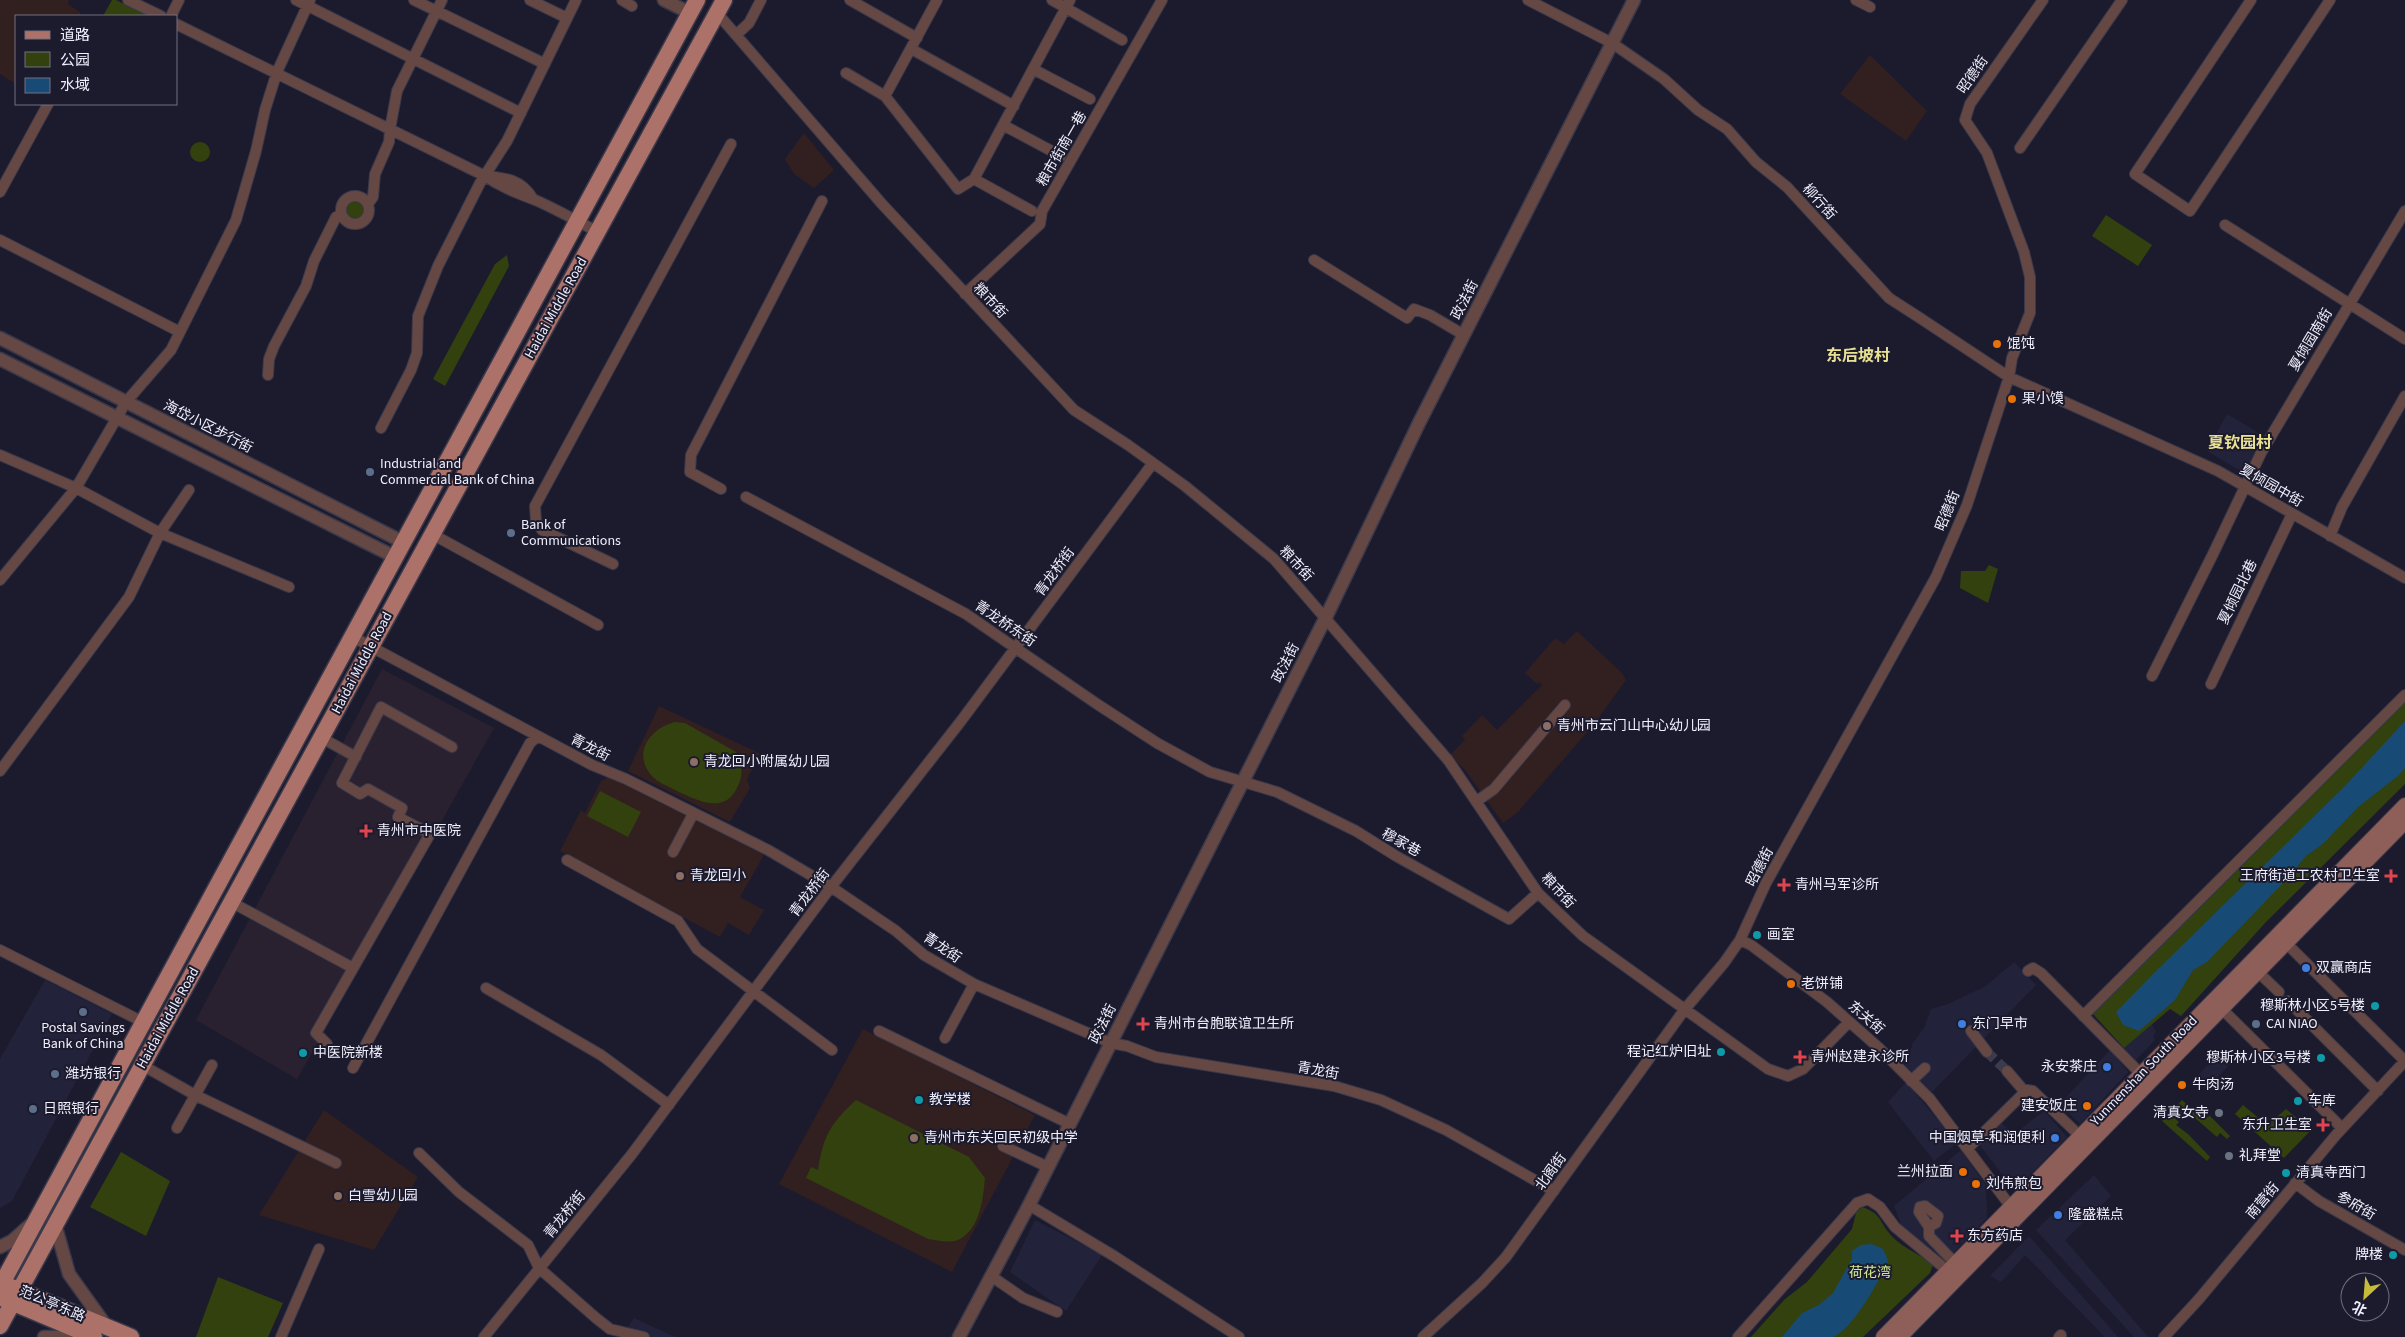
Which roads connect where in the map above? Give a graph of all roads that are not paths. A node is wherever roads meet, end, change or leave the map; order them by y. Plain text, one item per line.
1 (128, 0) edge
2 (179, 0) edge
3 (296, 0) edge
4 (414, 0) edge
5 (442, 0) edge
6 (530, 0) edge
7 (576, 0) edge
8 (622, 0) edge
9 (664, 0) edge
10 (761, 0) edge
11 (850, 0) edge
12 (937, 0) edge
13 (1052, 0) edge
14 (1162, 0) edge
15 (1528, 0) edge
16 (1634, 0) edge
17 (1856, 0) edge
18 (2043, 0) edge
19 (2122, 0) edge
20 (2251, 0) edge
21 (2330, 0) edge
22 (308, 2) edge
23 (694, 4) edge
24 (1068, 4) edge
25 (632, 6) dead end
26 (720, 7) edge
27 (1870, 7) dead end
28 (436, 12) junction
29 (159, 15) edge
30 (172, 15) edge
31 (567, 18) junction
32 (178, 25) edge
33 (736, 35) junction
34 (916, 38) junction
35 (1122, 40) dead end
36 (1612, 43) junction
37 (914, 51) dead end
38 (413, 59) junction
39 (545, 64) junction
40 (1033, 69) junction
41 (277, 72) junction
42 (846, 73) dead end
43 (885, 96) junction
44 (1090, 99) dead end
45 (47, 105) edge
46 (1014, 106) junction
47 (521, 113) junction
48 (1003, 125) junction
49 (390, 129) junction
50 (731, 144) dead end
51 (2020, 148) dead end
52 (1061, 156) dead end
53 (486, 176) junction
54 (974, 179) junction
55 (0, 192) edge
56 (822, 201) dead end
57 (368, 204) junction
58 (1032, 211) dead end
59 (2405, 211) edge
60 (341, 215) junction
61 (577, 221) junction
62 (2225, 225) dead end
63 (598, 232) junction
64 (0, 240) edge
65 (1314, 260) dead end
66 (965, 294) junction
67 (2349, 304) junction
68 (180, 332) junction
69 (1464, 335) junction
70 (0, 338) edge
71 (2405, 339) edge
72 (0, 359) edge
73 (268, 375) dead end
74 (2009, 376) junction
75 (2405, 396) edge
76 (126, 402) junction
77 (116, 417) junction
78 (381, 428) dead end
79 (0, 455) edge
80 (1153, 462) junction
81 (2246, 487) junction
82 (76, 488) junction
83 (721, 489) dead end
84 (189, 490) dead end
85 (746, 497) dead end
86 (2292, 514) junction
87 (160, 533) junction
88 (432, 534) junction
89 (2330, 536) junction
90 (403, 542) junction
91 (395, 557) junction
92 (613, 564) dead end
93 (2405, 578) edge
94 (0, 580) edge
95 (289, 587) dead end
96 (1326, 617) junction
97 (598, 625) dead end
98 (351, 636) junction
99 (371, 646) junction
100 (1017, 647) junction
101 (2152, 676) dead end
102 (2210, 684) dead end
103 (2405, 695) edge
104 (1565, 705) dead end
105 (538, 736) junction
106 (322, 738) junction
107 (452, 747) dead end
108 (356, 757) junction
109 (0, 771) edge
110 (1243, 782) junction
111 (1477, 802) junction
112 (2405, 805) edge
113 (693, 814) junction
114 (2405, 822) edge
115 (673, 852) dead end
116 (568, 860) dead end
117 (831, 887) junction
118 (1538, 893) junction
119 (232, 902) junction
120 (1740, 940) junction
121 (2286, 943) junction
122 (0, 950) edge
123 (353, 968) junction
124 (2028, 972) dead end
125 (2258, 972) junction
126 (974, 984) junction
127 (486, 988) dead end
128 (754, 992) junction
129 (2279, 992) dead end
130 (2288, 1001) dead end
131 (1685, 1009) junction
132 (2222, 1009) junction
133 (2083, 1016) junction
134 (143, 1022) junction
135 (1849, 1022) junction
136 (1971, 1031) dead end
137 (879, 1032) dead end
138 (945, 1038) dead end
139 (1111, 1043) junction
140 (327, 1044) dead end
141 (832, 1050) dead end
142 (1987, 1052) tunnel mouth
143 (2167, 1057) junction
144 (2405, 1061) edge
145 (142, 1065) junction
146 (212, 1065) dead end
147 (353, 1068) dead end
148 (1925, 1068) dead end
149 (2007, 1071) tunnel mouth
150 (2141, 1074) junction
151 (1911, 1080) junction
152 (2378, 1091) junction
153 (2025, 1092) junction
154 (195, 1095) junction
155 (669, 1105) junction
156 (1070, 1124) junction
157 (176, 1128) dead end
158 (2342, 1128) junction
159 (2080, 1136) junction
160 (1003, 1146) dead end
161 (1968, 1148) junction
162 (419, 1153) dead end
163 (336, 1163) dead end
164 (1048, 1167) junction
165 (2295, 1184) junction
166 (1554, 1191) junction
167 (1029, 1205) junction
168 (2011, 1207) junction
169 (38, 1216) junction
170 (55, 1224) junction
171 (1929, 1227) dead end
172 (0, 1247) edge
173 (319, 1249) dead end
174 (2405, 1250) edge
175 (1951, 1267) junction
176 (539, 1268) junction
177 (991, 1276) junction
178 (6, 1291) edge
179 (1057, 1312) dead end
180 (0, 1326) edge
181 (101, 1332) edge
182 (44, 1337) edge
183 (79, 1337) edge
184 (131, 1337) edge
185 (281, 1337) edge
186 (484, 1337) edge
187 (644, 1337) edge
188 (959, 1337) edge
189 (1239, 1337) edge
190 (1423, 1337) edge
191 (1738, 1337) edge
192 (1883, 1337) edge
193 (1900, 1337) edge
194 (2164, 1337) edge

1 - 29 street
2 - 30 street
3 - 22 street
4 - 28 street
5 - 28 street
6 - 31 street
7 - 31 street
8 - 25 street
9 - 23 street
10 - 33 street
11 - 34 street
12 - 34 street
13 - 24 street
14 - 66 street, 粮市街南一巷
15 - 36 street, 柳行街
16 - 36 street, 政法街
17 - 27 street
18 - 74 street, 昭德街
19 - 51 street
20 - 21 street
22 - 38 street
22 - 41 street
23 - 61 main road, Haidai Middle Road
24 - 35 street
24 - 40 street
26 - 33 street, 粮市街
26 - 63 main road, Haidai Middle Road
28 - 38 street
28 - 39 street
31 - 39 street
32 - 41 street
33 - 66 street, 粮市街
34 - 43 street
36 - 69 street, 政法街
36 - 74 street, 柳行街
37 - 46 street
38 - 47 street
38 - 49 street
39 - 47 street
40 - 44 street
40 - 46 street
41 - 49 street
41 - 68 street
42 - 43 street
43 - 54 street
45 - 55 street
46 - 48 street
47 - 53 street
48 - 52 street
48 - 54 street
49 - 53 street
49 - 57 street
50 - 92 street
53 - 61 street
53 - 78 street
54 - 58 street
56 - 83 street
57 - 60 street
57 - 60 street
59 - 67 street, 夏倾园南街
60 - 73 street
61 - 63 street
61 - 90 main road, Haidai Middle Road
62 - 67 street
63 - 88 main road, Haidai Middle Road
64 - 68 street
65 - 69 street
66 - 80 street, 粮市街
67 - 71 street
67 - 81 street, 夏倾园南街
68 - 76 street
69 - 96 street, 政法街
70 - 76 street, 海岱小区步行街
72 - 77 street
74 - 81 street, 夏倾园中街
74 - 120 street, 昭德街
75 - 89 street
76 - 77 street
76 - 90 street, 海岱小区步行街
77 - 82 street
77 - 91 street
79 - 82 street
80 - 96 street, 粮市街
80 - 100 street, 青龙桥街
81 - 86 street, 夏倾园中街
81 - 101 street, 夏倾园南街
82 - 87 street
82 - 94 street
84 - 87 street
85 - 100 street, 青龙桥东街
86 - 89 street, 夏倾园中街
86 - 102 street, 夏倾园北巷
87 - 95 street
87 - 109 street
88 - 97 street
88 - 99 main road, Haidai Middle Road
89 - 93 street, 夏倾园中街
90 - 91 main road, Haidai Middle Road
91 - 98 main road, Haidai Middle Road
96 - 110 street, 政法街
96 - 111 street, 粮市街
98 - 99 street, 青龙街
98 - 134 main road, Haidai Middle Road
99 - 105 street, 青龙街
99 - 106 main road, Haidai Middle Road
100 - 110 street, 青龙桥东街
100 - 117 street, 青龙桥街
103 - 133 street
104 - 111 street
105 - 113 street, 青龙街
105 - 147 street
106 - 108 street
106 - 119 main road, Haidai Middle Road
107 - 108 street
108 - 123 street
110 - 118 street, 穆家巷
110 - 139 street, 政法街
111 - 118 street, 粮市街
112 - 143 main road, Yunmenshan South Road
113 - 115 street
113 - 117 street, 青龙街
114 - 121 main road, Yunmenshan South Road
116 - 128 street
117 - 126 street, 青龙街
117 - 128 street, 青龙桥街
118 - 131 street, 粮市街
119 - 123 street
119 - 145 main road, Haidai Middle Road
120 - 131 street, 昭德街
120 - 135 street, 东关街
121 - 125 main road, Yunmenshan South Road
121 - 144 street
122 - 134 street
123 - 140 street
124 - 133 street
125 - 129 street
125 - 132 main road, Yunmenshan South Road
126 - 138 street
126 - 139 street, 青龙街
127 - 155 street
128 - 141 street
128 - 155 street, 青龙桥街
130 - 152 street
131 - 135 street, 粮市街
131 - 166 street, 北阁街
132 - 143 main road, Yunmenshan South Road
132 - 158 street
133 - 150 street
134 - 169 main road, Haidai Middle Road
135 - 151 street, 东关街
136 - 142 street
137 - 156 street
139 - 156 street, 政法街
139 - 166 street, 青龙街
143 - 150 main road, Yunmenshan South Road
143 - 193 main road, Yunmenshan South Road
144 - 152 street, 南营街
145 - 154 street
145 - 170 main road, Haidai Middle Road
146 - 154 street
148 - 151 street
149 - 153 street
150 - 159 main road, Yunmenshan South Road
151 - 161 street, 东关街
152 - 158 street, 南营街
153 - 159 street
153 - 161 street
154 - 157 street
154 - 163 street
155 - 176 street, 青龙桥街
156 - 164 street, 政法街
158 - 165 street, 南营街
159 - 168 main road, Yunmenshan South Road
160 - 164 street
161 - 168 street, 东关街
162 - 176 street
164 - 167 street, 政法街
165 - 174 street, 参府街
165 - 194 street, 南营街
166 - 190 street, 北阁街
167 - 177 street, 政法街
167 - 189 street
168 - 175 main road, Yunmenshan South Road
169 - 172 street
169 - 178 main road, Haidai Middle Road
170 - 178 main road, Haidai Middle Road
170 - 181 street
171 - 175 street
173 - 185 street
175 - 191 street
175 - 192 main road, Yunmenshan South Road
176 - 186 street, 青龙桥街
176 - 187 street
177 - 179 street
177 - 188 street, 政法街
178 - 180 main road, Haidai Middle Road
178 - 181 main road, 范公亭东路
181 - 184 main road, 范公亭东路
182 - 183 street

